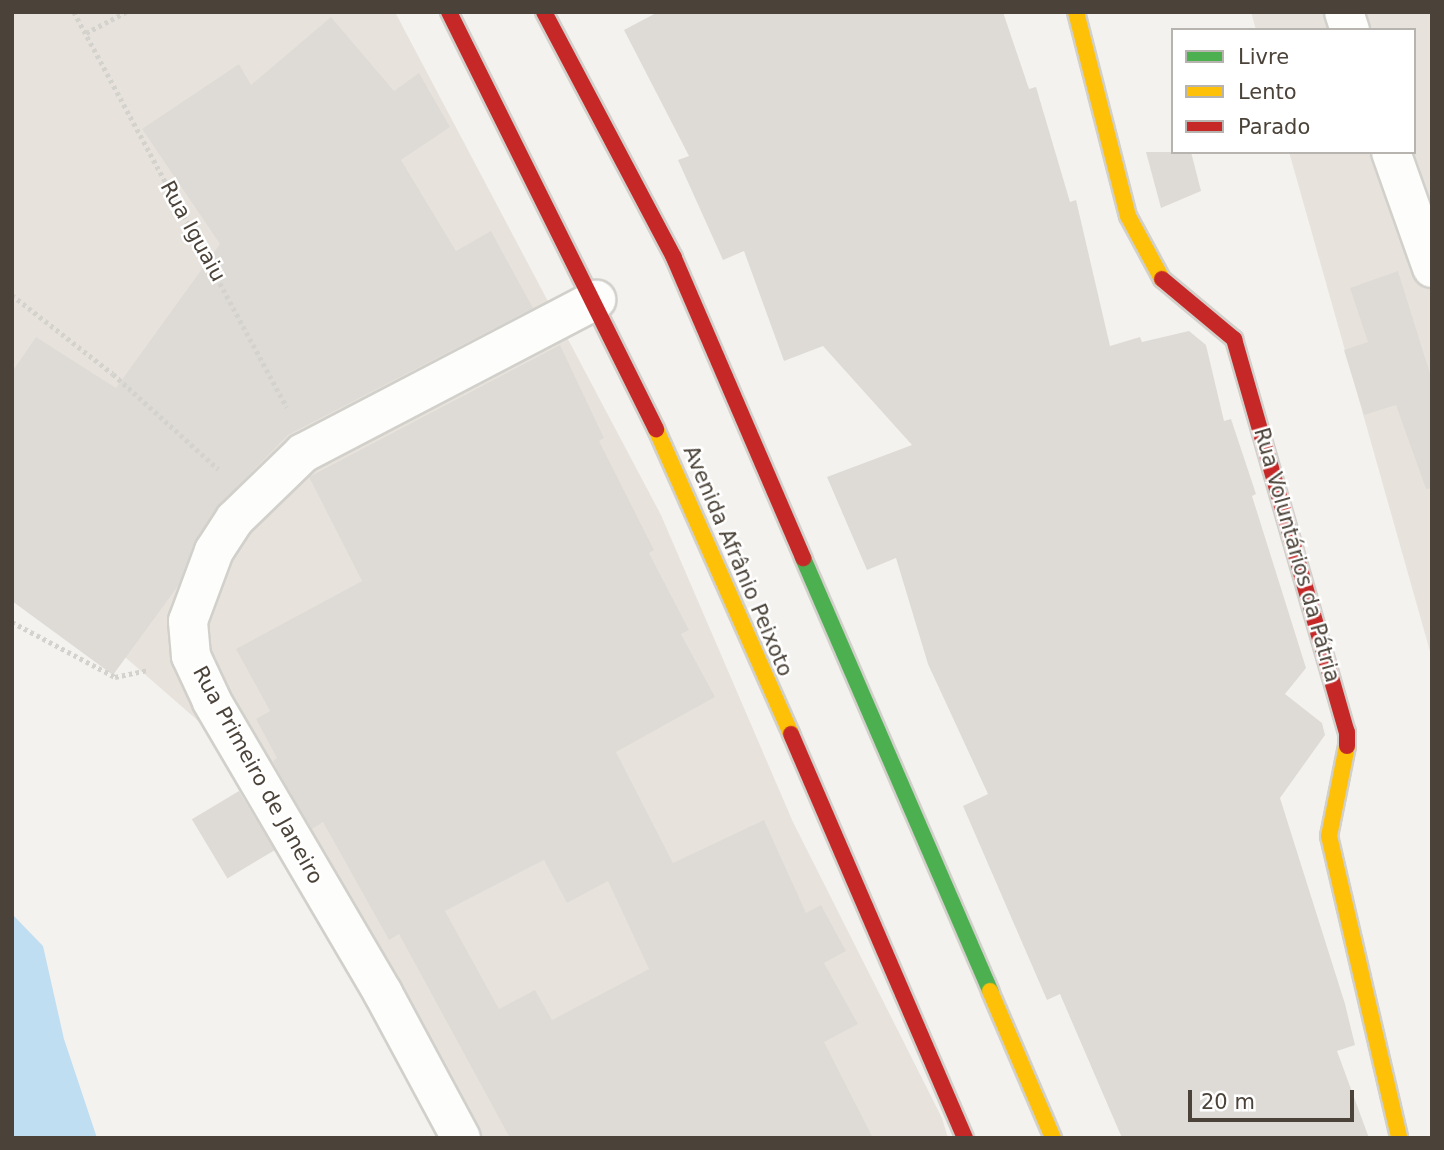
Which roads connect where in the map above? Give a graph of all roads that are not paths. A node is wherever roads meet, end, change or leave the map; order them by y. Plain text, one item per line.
1 (449, 12) edge
2 (544, 12) edge
3 (1076, 12) edge
4 (1392, 154) edge
5 (1432, 268) edge
6 (596, 300) junction
7 (461, 1138) edge
8 (965, 1138) edge
9 (1053, 1138) edge
10 (1399, 1138) edge

1 - 6 main road, Avenida Afrânio Peixoto
2 - 9 main road
3 - 10 main road, Rua Voluntários da Pátria
4 - 5 street
6 - 7 street, Rua Primeiro de Janeiro
6 - 8 main road, Avenida Afrânio Peixoto

